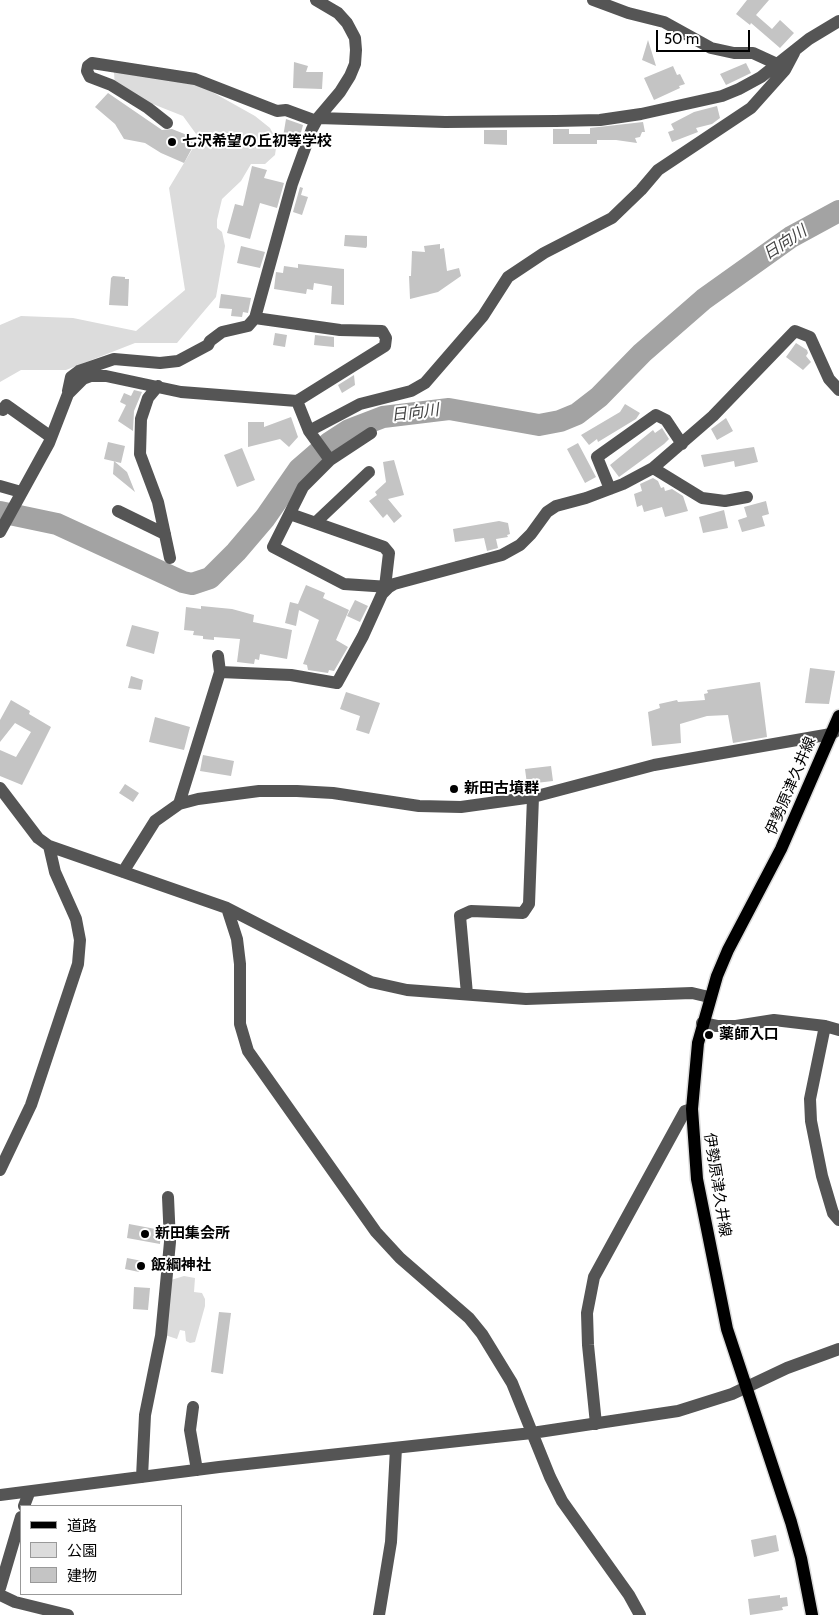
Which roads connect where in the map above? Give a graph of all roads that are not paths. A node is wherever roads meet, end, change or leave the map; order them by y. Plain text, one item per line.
1 (316, 0) edge
2 (593, 0) edge
3 (839, 21) edge
4 (796, 49) junction
5 (777, 64) junction
6 (317, 119) junction
7 (167, 123) dead end
8 (255, 318) junction
9 (158, 386) junction
10 (839, 390) edge
11 (68, 394) junction
12 (297, 401) junction
13 (3, 410) dead end
14 (311, 433) junction
15 (371, 433) dead end
16 (52, 437) junction
17 (682, 444) junction
18 (328, 458) junction
19 (653, 468) junction
20 (368, 472) dead end
21 (0, 486) edge
22 (610, 489) junction
23 (21, 492) junction
24 (747, 497) dead end
25 (118, 511) dead end
26 (290, 514) junction
27 (315, 523) junction
28 (3, 527) edge
29 (165, 534) junction
30 (170, 558) dead end
31 (387, 587) junction
32 (218, 656) dead end
33 (220, 672) junction
34 (839, 716) edge
35 (835, 732) edge
36 (0, 788) edge
37 (533, 797) junction
38 (179, 804) junction
39 (49, 846) junction
40 (123, 872) junction
41 (227, 908) junction
42 (467, 994) junction
43 (709, 997) junction
44 (702, 1023) junction
45 (825, 1026) junction
46 (839, 1030) edge
47 (692, 1109) junction
48 (0, 1170) edge
49 (168, 1197) dead end
50 (839, 1220) edge
51 (839, 1349) edge
52 (745, 1388) junction
53 (193, 1407) dead end
54 (596, 1424) junction
55 (532, 1432) junction
56 (396, 1448) junction
57 (197, 1470) junction
58 (142, 1477) junction
59 (28, 1493) junction
60 (0, 1495) edge
61 (24, 1505) edge
62 (20, 1520) edge
63 (0, 1588) edge
64 (0, 1594) edge
65 (68, 1615) edge
66 (379, 1615) edge
67 (640, 1615) edge
68 (812, 1615) edge

1 - 6 street
2 - 5 street
3 - 4 street
4 - 5 street
4 - 14 street
5 - 6 street
6 - 7 street
6 - 8 street
8 - 11 street
8 - 12 street
9 - 11 street
9 - 12 street
9 - 29 street
10 - 17 street
11 - 16 street
12 - 14 street
13 - 16 street
14 - 18 street
15 - 18 street
16 - 23 street
17 - 19 street
17 - 22 street
18 - 26 street
19 - 22 street
19 - 24 street
20 - 27 street
21 - 23 street
22 - 31 street
23 - 28 street
25 - 29 street
26 - 27 street
26 - 31 street
27 - 31 street
29 - 30 street
31 - 33 street
32 - 33 street
33 - 38 street
34 - 35 main road, 伊勢原津久井線
35 - 37 street
35 - 43 main road, 伊勢原津久井線
36 - 39 street
37 - 38 street
37 - 42 street
38 - 40 street
39 - 40 street
39 - 48 street
40 - 41 street
41 - 42 street
41 - 55 street
42 - 43 street
43 - 44 main road, 伊勢原津久井線
44 - 45 street
44 - 47 main road, 伊勢原津久井線
45 - 46 street
45 - 50 street
47 - 52 main road, 伊勢原津久井線
47 - 54 street
49 - 58 street
51 - 52 street
52 - 54 street
52 - 68 main road, 伊勢原津久井線
53 - 57 street
54 - 55 street
55 - 56 street
55 - 67 street
56 - 57 street
56 - 66 street
57 - 58 street
58 - 59 street
59 - 60 street
59 - 61 street
62 - 63 street
64 - 65 street

